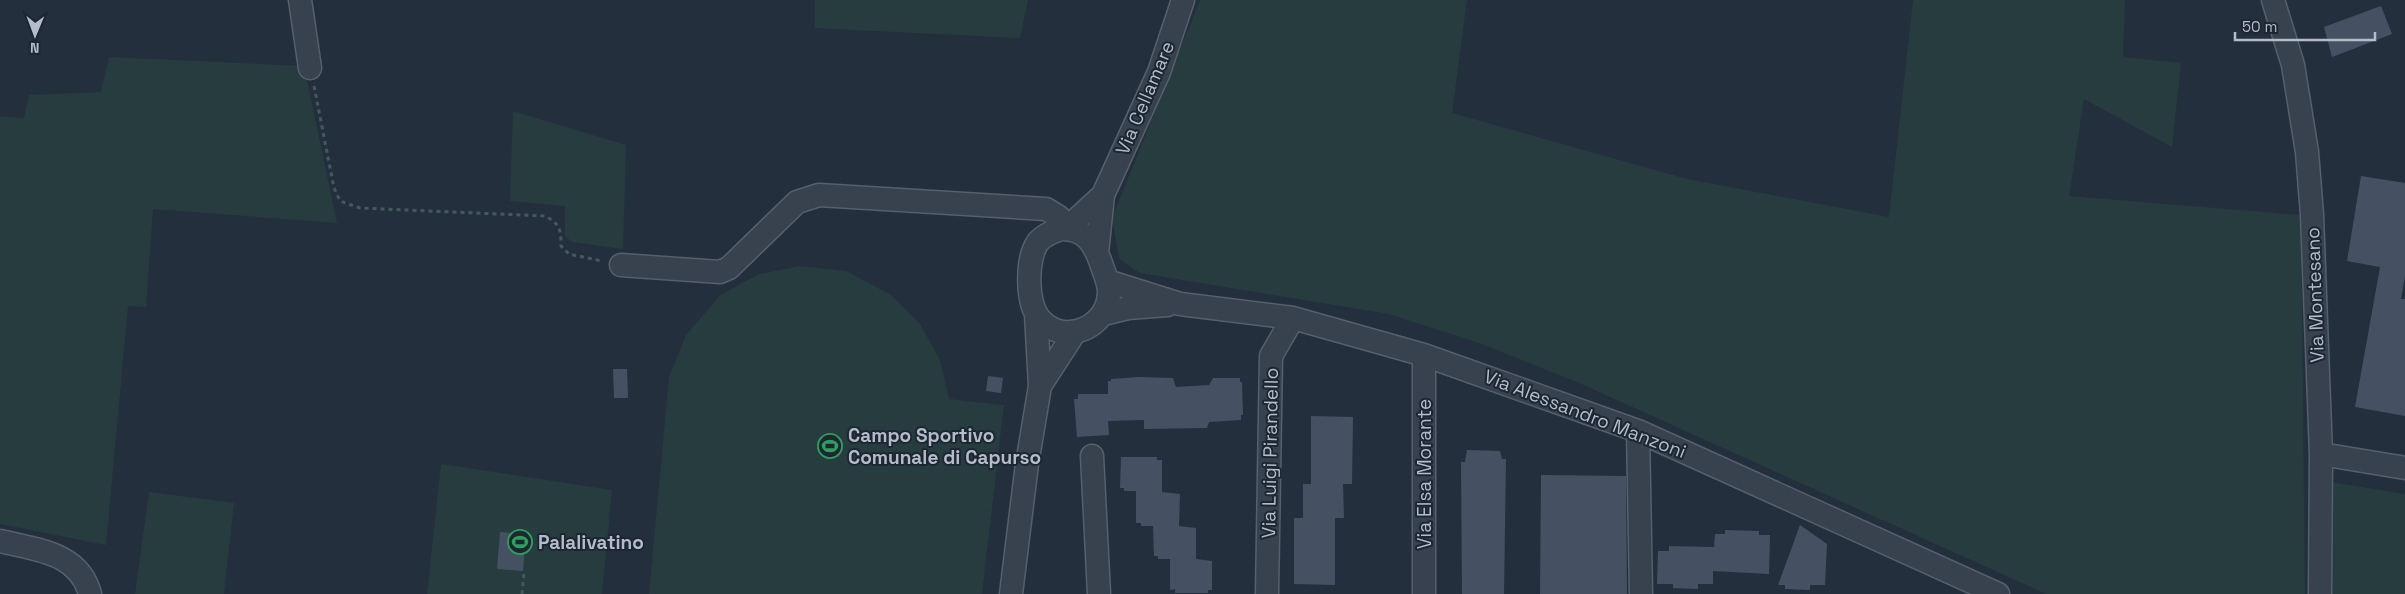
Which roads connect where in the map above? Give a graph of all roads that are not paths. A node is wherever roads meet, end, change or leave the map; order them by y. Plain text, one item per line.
1 (300, 0) edge
2 (1183, 0) edge
3 (2273, 0) edge
4 (310, 68) road end
5 (1103, 195) junction
6 (1020, 207) junction
7 (1066, 229) junction
8 (1044, 236) junction
9 (1097, 253) junction
10 (621, 264) road end
11 (1107, 281) junction
12 (1180, 304) junction
13 (1103, 314) junction
14 (1036, 315) junction
15 (1293, 318) junction
16 (1075, 332) junction
17 (1424, 354) junction
18 (1040, 386) junction
19 (1638, 431) junction
20 (2321, 454) junction
21 (1092, 456) dead end
22 (2405, 468) edge
23 (0, 541) edge
24 (1987, 591) edge
25 (90, 594) edge
26 (1011, 594) edge
27 (1099, 594) edge
28 (1267, 594) edge
29 (1424, 594) edge
30 (1642, 594) edge
31 (2320, 594) edge

1 - 4 street
2 - 5 street, Via Cellamare
3 - 20 street, Via Montesano
5 - 7 street, Via Cellamare
5 - 9 street, Via Cellamare
6 - 7 street
6 - 8 street
6 - 10 street
7 - 8 street, Via Cellamare
7 - 9 street, Via Cellamare
8 - 14 street
9 - 11 street, Via Cellamare
11 - 12 street, Via Alessandro Manzoni
11 - 13 street, Via Cellamare
12 - 13 street, Via Alessandro Manzoni
12 - 15 street, Via Alessandro Manzoni
13 - 16 street
14 - 16 street
14 - 18 street
15 - 17 street, Via Alessandro Manzoni
15 - 28 street, Via Luigi Pirandello
16 - 18 street
17 - 19 street, Via Alessandro Manzoni
17 - 29 street, Via Elsa Morante
18 - 26 street
19 - 24 street, Via Alessandro Manzoni
19 - 30 street
20 - 22 street
20 - 31 street, Via Montesano
21 - 27 street
23 - 25 street

